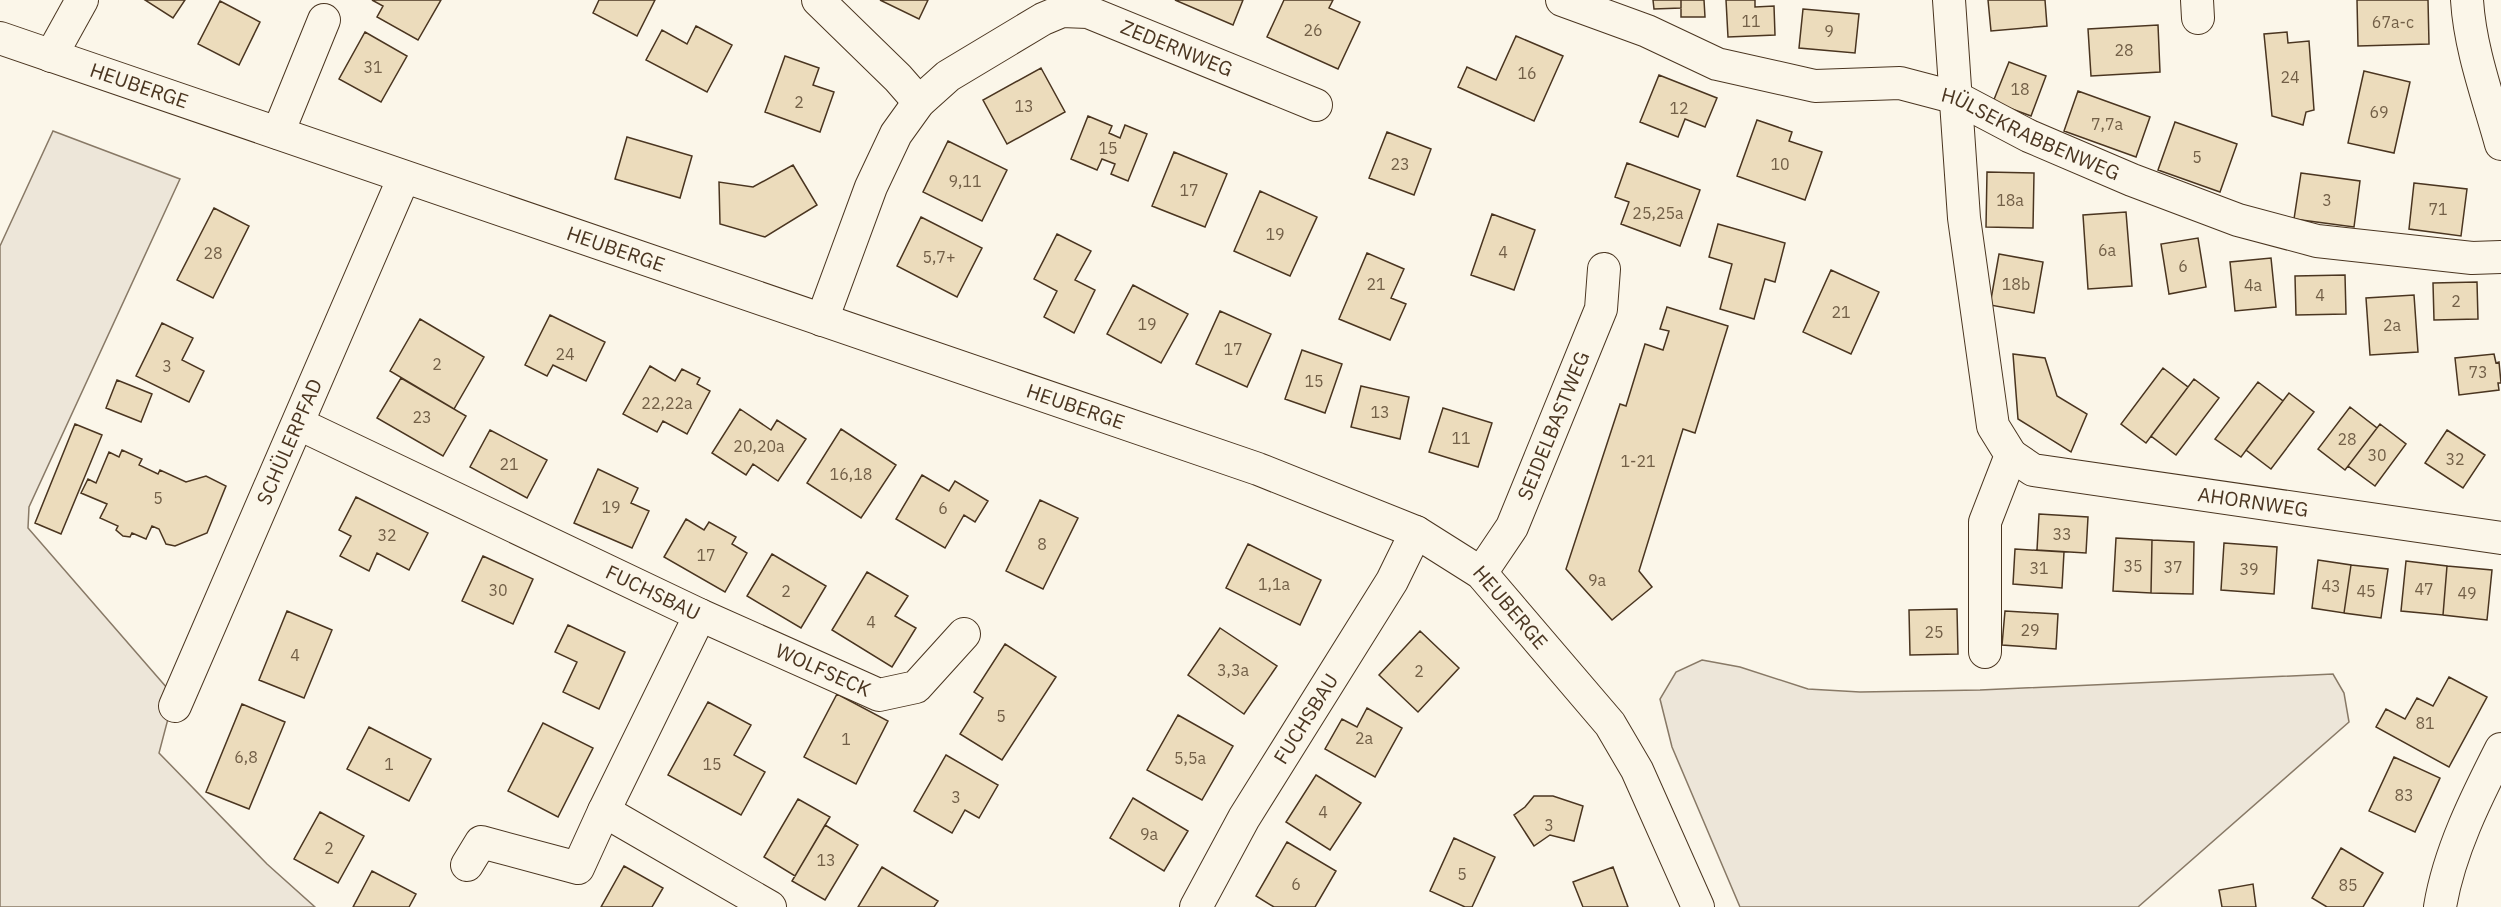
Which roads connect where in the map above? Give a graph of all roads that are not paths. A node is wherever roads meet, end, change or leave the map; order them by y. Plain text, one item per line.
1 (82, 0) edge
2 (818, 0) edge
3 (1562, 0) edge
4 (1949, 0) edge
5 (2467, 0) edge
6 (324, 20) dead end
7 (0, 38) edge
8 (51, 56) junction
9 (1957, 98) junction
10 (919, 102) junction
11 (1316, 105) dead end
12 (278, 133) junction
13 (2501, 144) edge
14 (404, 177) junction
15 (2501, 257) edge
16 (1604, 269) dead end
17 (822, 320) junction
18 (299, 424) junction
19 (2011, 455) junction
20 (1416, 532) junction
21 (2501, 538) edge
22 (1481, 573) junction
23 (700, 615) junction
24 (964, 634) dead end
25 (1985, 652) dead end
26 (175, 706) dead end
27 (2501, 749) edge
28 (604, 811) junction
29 (467, 865) dead end
30 (770, 907) edge
31 (1196, 907) edge
32 (1698, 907) edge
33 (2440, 907) edge

1 - 8 street
2 - 10 street
3 - 9 street, HÜLSEKRABBENWEG
4 - 9 street, AHORNWEG
5 - 13 street
6 - 12 street
7 - 8 street, HEUBERGE
8 - 12 street, HEUBERGE
9 - 15 street, HÜLSEKRABBENWEG
9 - 19 street, AHORNWEG
10 - 11 street, ZEDERNWEG
10 - 17 street, ZEDERNWEG
12 - 14 street, HEUBERGE
14 - 17 street, HEUBERGE
14 - 18 street, SCHÜLERPFAD
16 - 22 street, SEIDELBASTWEG
17 - 20 street, HEUBERGE
18 - 23 street, FUCHSBAU
18 - 26 street, SCHÜLERPFAD
19 - 21 street, AHORNWEG
19 - 25 street
20 - 22 street, HEUBERGE
20 - 31 street, FUCHSBAU
22 - 32 street, HEUBERGE
23 - 24 street, WOLFSECK
23 - 28 street, FUCHSBAU
27 - 33 street
28 - 29 street, FUCHSBAU
28 - 30 street

